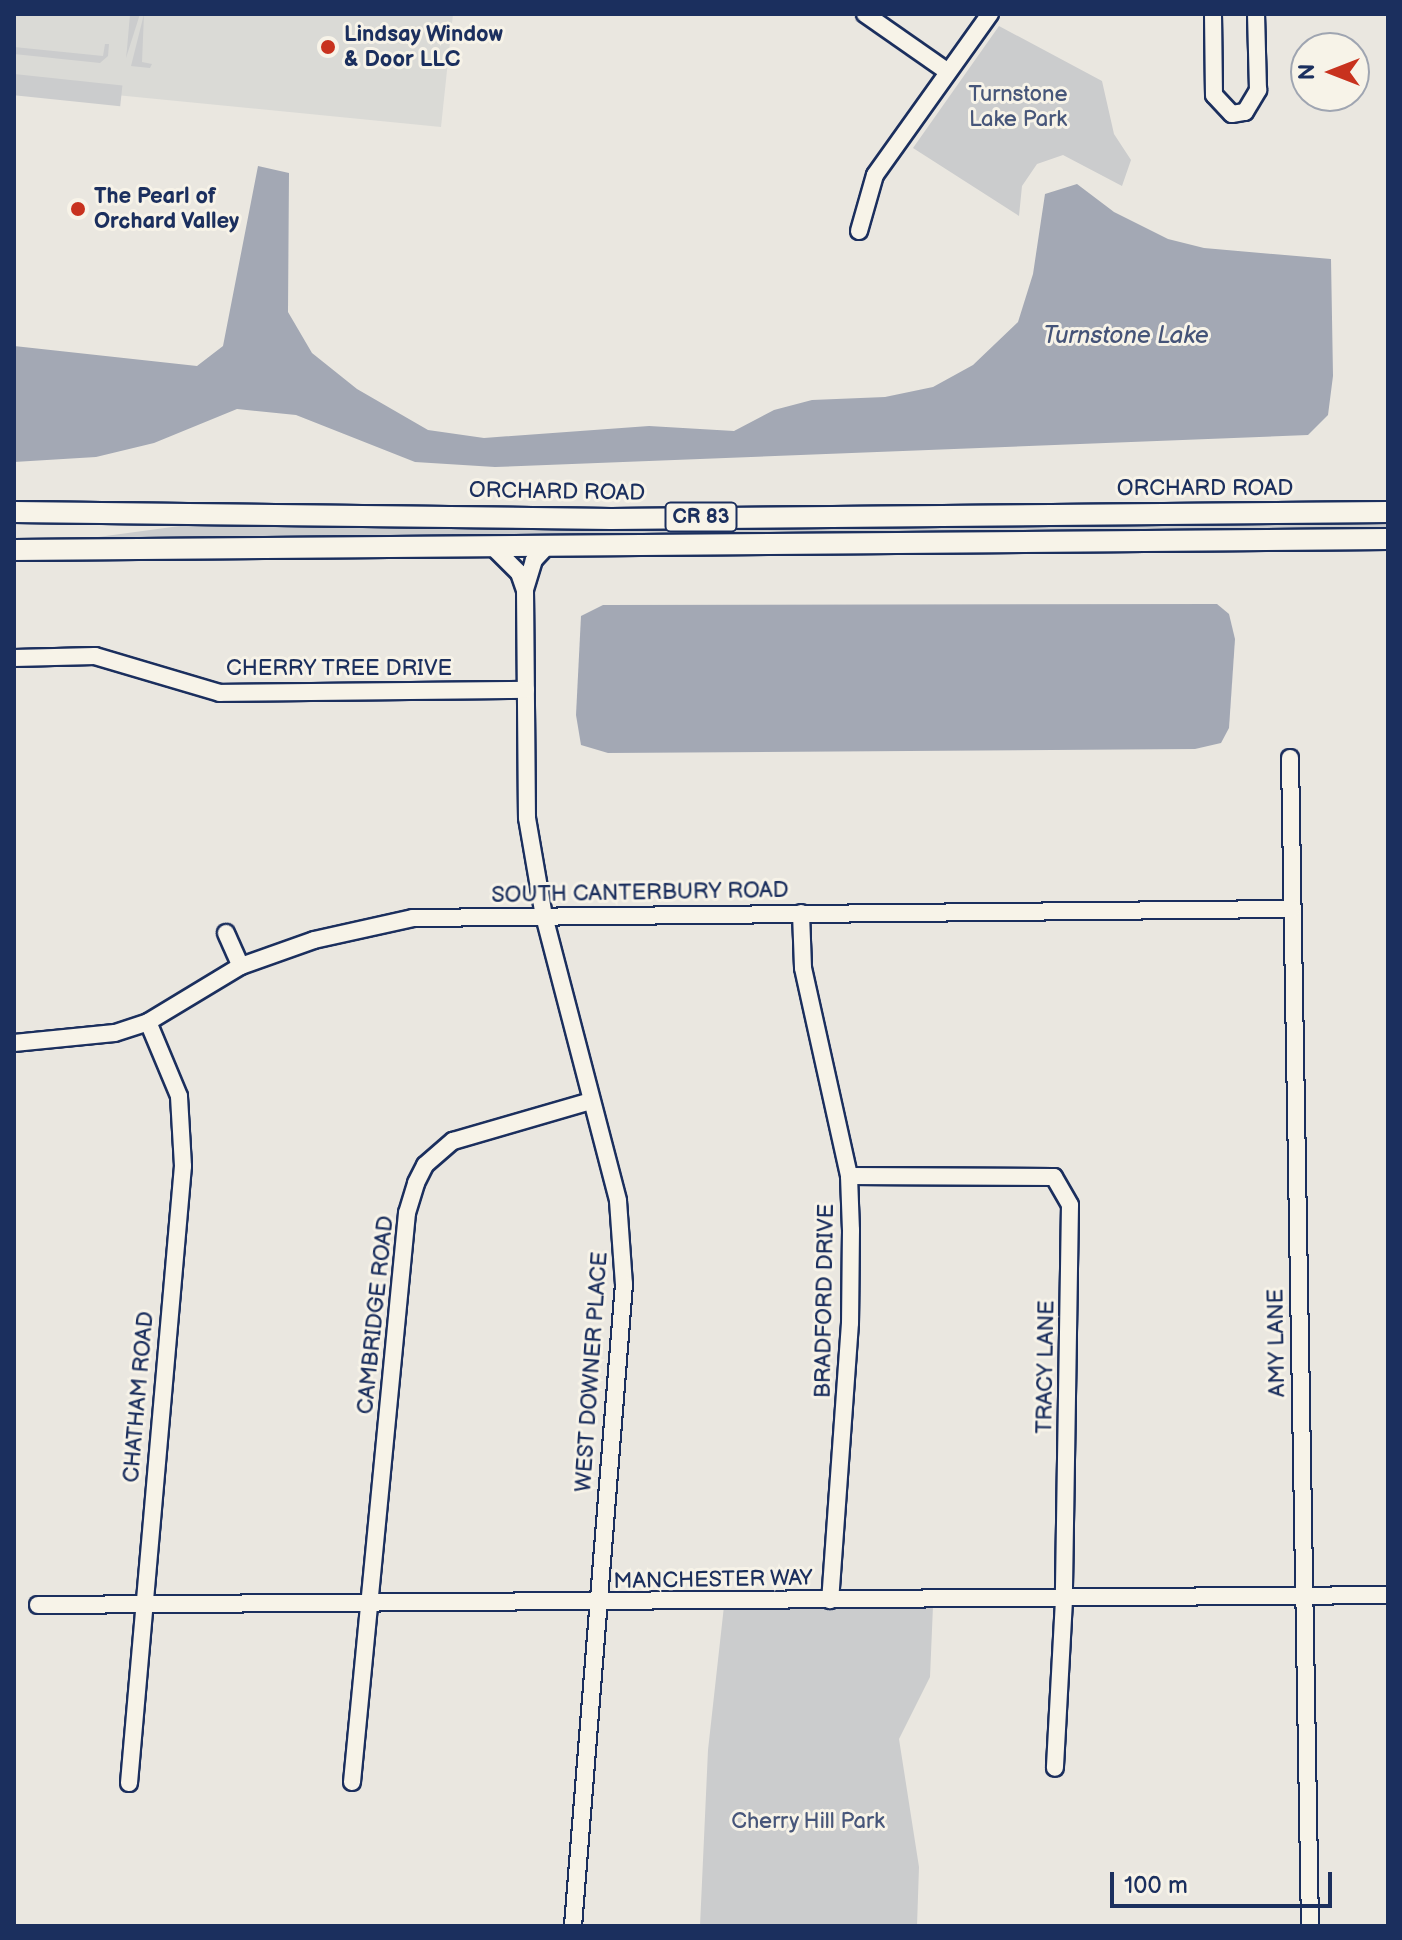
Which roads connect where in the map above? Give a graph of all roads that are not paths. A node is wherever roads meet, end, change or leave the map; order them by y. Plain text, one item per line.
1 (865, 14) edge
2 (990, 14) edge
3 (1213, 14) edge
4 (1256, 14) edge
5 (948, 72) junction
6 (859, 231) dead end
7 (14, 512) edge
8 (1388, 512) edge
9 (1388, 539) edge
10 (548, 545) junction
11 (493, 547) junction
12 (14, 550) edge
13 (525, 590) junction
14 (14, 658) edge
15 (526, 690) junction
16 (1290, 758) dead end
17 (1292, 909) junction
18 (801, 913) junction
19 (544, 916) junction
20 (226, 933) dead end
21 (241, 966) junction
22 (148, 1022) junction
23 (14, 1043) edge
24 (591, 1101) junction
25 (849, 1176) junction
26 (1303, 1594) junction
27 (1388, 1595) edge
28 (830, 1600) junction
29 (1064, 1600) junction
30 (596, 1604) junction
31 (38, 1605) dead end
32 (370, 1605) junction
33 (142, 1607) junction
34 (1055, 1768) dead end
35 (352, 1782) dead end
36 (129, 1783) dead end
37 (573, 1926) edge
38 (1310, 1926) edge

1 - 5 street
2 - 5 street
3 - 4 street
5 - 6 street
7 - 8 main road, ORCHARD ROAD / CR 83
9 - 10 main road, CR 83
10 - 11 main road, CR 83
10 - 13 street, WEST DOWNER PLACE
11 - 12 main road, CR 83
11 - 13 street
13 - 15 street, WEST DOWNER PLACE
14 - 15 street, CHERRY TREE DRIVE
15 - 19 street, WEST DOWNER PLACE
16 - 17 street, AMY LANE
17 - 18 street, SOUTH CANTERBURY ROAD
17 - 26 street, AMY LANE
18 - 19 street, SOUTH CANTERBURY ROAD
18 - 25 street, BRADFORD DRIVE
19 - 21 street, SOUTH CANTERBURY ROAD
19 - 24 street, WEST DOWNER PLACE
20 - 21 street
21 - 22 street, SOUTH CANTERBURY ROAD
22 - 23 street, SOUTH CANTERBURY ROAD
22 - 33 street, CHATHAM ROAD
24 - 30 street, WEST DOWNER PLACE
24 - 32 street, CAMBRIDGE ROAD
25 - 28 street, BRADFORD DRIVE
25 - 29 street, TRACY LANE
26 - 27 street, MANCHESTER WAY
26 - 29 street, MANCHESTER WAY
26 - 38 street, AMY LANE
28 - 29 street, MANCHESTER WAY
28 - 30 street, MANCHESTER WAY
29 - 34 street, TRACY LANE
30 - 32 street, MANCHESTER WAY
30 - 37 street, WEST DOWNER PLACE
31 - 33 street, MANCHESTER WAY
32 - 33 street, MANCHESTER WAY
32 - 35 street, CAMBRIDGE ROAD
33 - 36 street, CHATHAM ROAD

